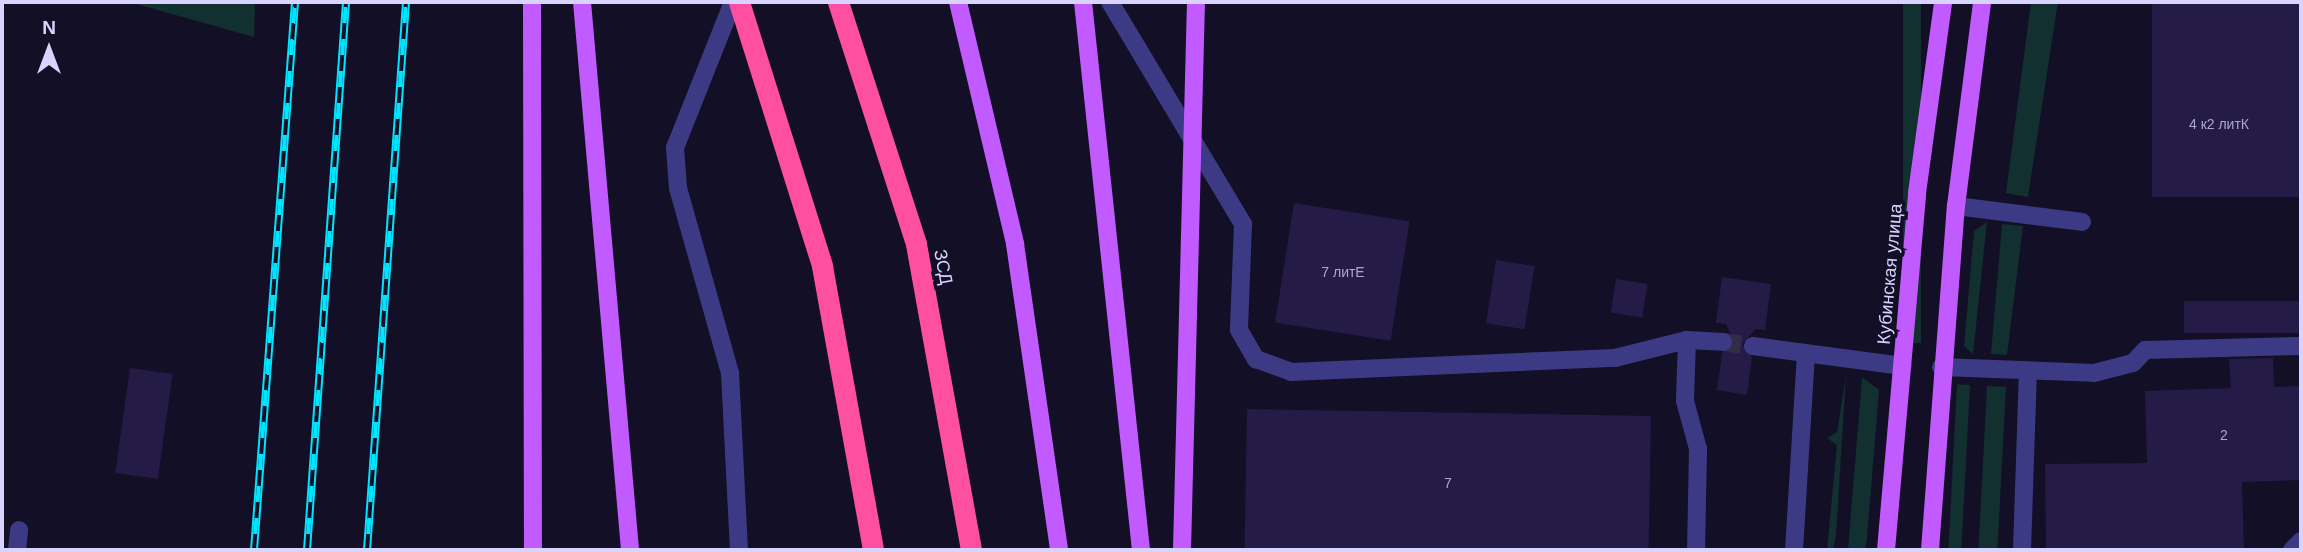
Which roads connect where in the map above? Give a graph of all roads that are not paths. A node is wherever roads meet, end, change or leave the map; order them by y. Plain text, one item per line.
1 (532, 2) edge
2 (582, 2) edge
3 (733, 2) edge
4 (739, 2) edge
5 (838, 2) edge
6 (958, 2) edge
7 (1083, 2) edge
8 (1110, 2) edge
9 (1196, 2) edge
10 (1943, 2) edge
11 (1982, 2) edge
12 (1956, 206) junction
13 (2082, 222) dead end
14 (1687, 340) junction
15 (1723, 342) tunnel mouth
16 (1754, 346) tunnel mouth
17 (2301, 346) edge
18 (1806, 354) junction
19 (1903, 366) junction
20 (1941, 368) junction
21 (2028, 372) junction
22 (19, 530) dead end
23 (2301, 541) edge
24 (17, 550) edge
25 (533, 550) edge
26 (629, 550) edge
27 (739, 550) edge
28 (873, 550) edge
29 (971, 550) edge
30 (1059, 550) edge
31 (1141, 550) edge
32 (1182, 550) edge
33 (1696, 550) edge
34 (1794, 550) edge
35 (1885, 550) edge
36 (1930, 550) edge
37 (2022, 550) edge
38 (2292, 550) edge

1 - 25 main road
2 - 26 main road
3 - 27 lane
4 - 28 highway
5 - 29 highway, ЗСД
6 - 30 main road
7 - 31 main road
8 - 14 lane
9 - 32 main road, bridge
10 - 19 main road, Кубинская улица
11 - 12 main road
12 - 13 lane
12 - 20 main road
14 - 15 lane
14 - 33 lane
16 - 18 lane
17 - 21 lane
18 - 19 lane
18 - 34 lane
19 - 35 main road, Кубинская улица
20 - 21 lane
20 - 36 main road
21 - 37 lane
22 - 24 lane
23 - 38 lane

